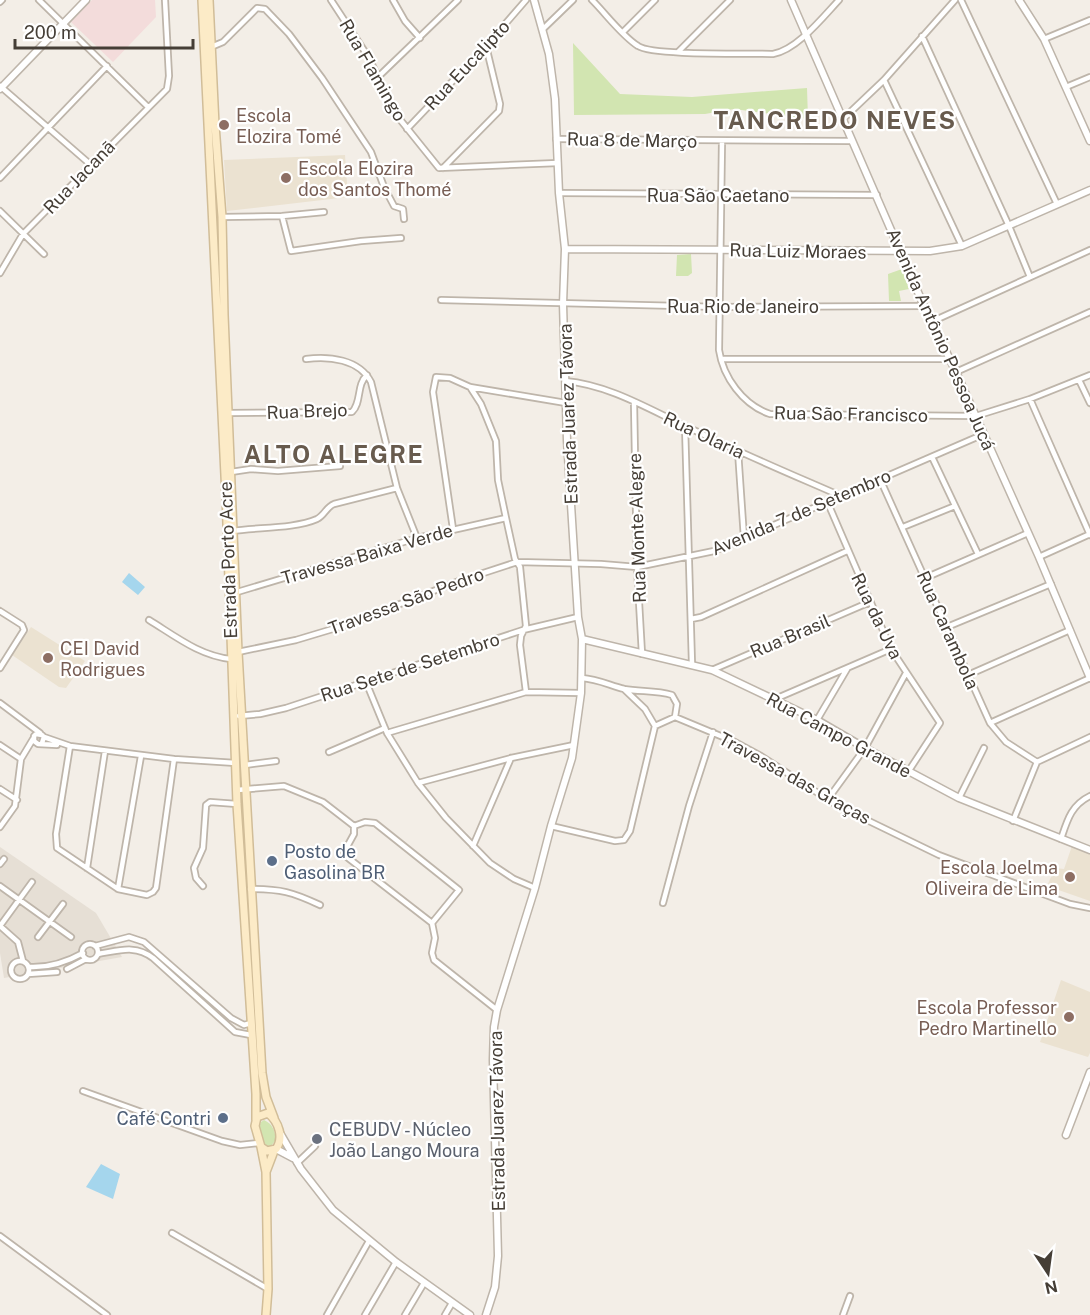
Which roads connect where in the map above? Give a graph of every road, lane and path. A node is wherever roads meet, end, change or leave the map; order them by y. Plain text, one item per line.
1 (39, 0) edge
2 (86, 0) edge
3 (165, 0) edge
4 (202, 0) edge
5 (209, 0) edge
6 (331, 0) edge
7 (393, 0) edge
8 (458, 0) edge
9 (526, 0) edge
10 (534, 0) edge
11 (573, 0) edge
12 (592, 0) edge
13 (655, 0) edge
14 (730, 0) edge
15 (791, 0) edge
16 (839, 0) edge
17 (954, 0) edge
18 (961, 0) edge
19 (1019, 0) edge
20 (1090, 20) edge
21 (63, 23) junction
22 (543, 29) junction
23 (623, 32) junction
24 (806, 33) junction
25 (922, 36) junction
26 (420, 38) junction
27 (1044, 39) junction
28 (486, 46) junction
29 (208, 47) junction
30 (678, 52) junction
31 (107, 66) junction
32 (1090, 76) edge
33 (377, 78) junction
34 (884, 80) junction
35 (1066, 87) junction
36 (0, 88) edge
37 (148, 107) junction
38 (843, 119) junction
39 (46, 129) junction
40 (408, 129) junction
41 (1089, 137) edge
42 (556, 139) junction
43 (722, 141) junction
44 (851, 141) junction
45 (558, 163) junction
46 (90, 165) junction
47 (441, 168) junction
48 (0, 178) edge
49 (1090, 190) edge
50 (559, 193) junction
51 (722, 195) junction
52 (877, 195) junction
53 (1057, 204) junction
54 (0, 211) edge
55 (324, 212) dead end
56 (282, 216) junction
57 (222, 218) junction
58 (404, 219) dead end
59 (1009, 226) junction
60 (23, 234) junction
61 (401, 238) dead end
62 (962, 246) junction
63 (565, 249) junction
64 (721, 250) junction
65 (1090, 250) edge
66 (901, 252) junction
67 (44, 254) dead end
68 (0, 273) edge
69 (1030, 277) junction
70 (441, 300) dead end
71 (563, 304) junction
72 (924, 306) junction
73 (720, 307) junction
74 (1090, 312) edge
75 (931, 322) junction
76 (306, 359) dead end
77 (949, 359) junction
78 (721, 360) junction
79 (956, 372) junction
80 (367, 375) junction
81 (1090, 375) edge
82 (1079, 380) junction
83 (565, 381) junction
84 (470, 387) junction
85 (1030, 399) junction
86 (634, 402) junction
87 (566, 403) junction
88 (1090, 403) edge
89 (225, 414) junction
90 (976, 416) junction
91 (685, 426) junction
92 (984, 434) junction
93 (738, 451) junction
94 (932, 457) junction
95 (340, 466) dead end
96 (231, 472) junction
97 (880, 479) junction
98 (397, 489) junction
99 (841, 496) junction
100 (827, 501) junction
101 (955, 506) junction
102 (506, 519) junction
103 (903, 527) junction
104 (453, 529) junction
105 (230, 531) junction
106 (1028, 533) junction
107 (1090, 534) edge
108 (417, 538) junction
109 (744, 538) junction
110 (847, 551) junction
111 (978, 554) junction
112 (689, 555) junction
113 (1039, 557) junction
114 (517, 562) junction
115 (575, 564) junction
116 (637, 567) junction
117 (925, 578) junction
118 (1051, 584) junction
119 (232, 593) junction
120 (870, 602) junction
121 (0, 611) edge
122 (578, 617) junction
123 (691, 619) junction
124 (149, 620) dead end
125 (947, 627) junction
126 (523, 630) junction
127 (1070, 630) junction
128 (582, 639) junction
129 (891, 649) junction
130 (238, 652) junction
131 (642, 654) junction
132 (231, 659) junction
133 (2, 660) edge
134 (692, 664) junction
135 (0, 668) edge
136 (847, 669) junction
137 (712, 670) junction
138 (906, 673) junction
139 (968, 675) junction
140 (582, 678) junction
141 (1090, 678) edge
142 (366, 682) junction
143 (624, 689) junction
144 (526, 692) junction
145 (581, 693) junction
146 (775, 699) junction
147 (0, 703) edge
148 (242, 716) junction
149 (233, 717) junction
150 (675, 717) junction
151 (817, 720) junction
152 (990, 723) junction
153 (655, 726) junction
154 (386, 731) junction
155 (713, 732) junction
156 (1090, 737) edge
157 (38, 739) junction
158 (0, 745) edge
159 (574, 745) junction
160 (70, 746) junction
161 (865, 748) junction
162 (984, 748) dead end
163 (105, 751) junction
164 (329, 752) dead end
165 (141, 756) junction
166 (511, 758) junction
167 (21, 759) junction
168 (174, 759) junction
169 (276, 761) dead end
170 (1037, 762) junction
171 (236, 763) junction
172 (245, 765) junction
173 (908, 772) junction
174 (418, 783) junction
175 (0, 789) edge
176 (246, 789) junction
177 (237, 790) junction
178 (1090, 796) edge
179 (959, 798) junction
180 (828, 799) junction
181 (17, 800) junction
182 (237, 804) junction
183 (1014, 821) junction
184 (354, 826) junction
185 (551, 826) junction
186 (0, 827) edge
187 (1061, 839) junction
188 (473, 846) junction
189 (1090, 850) edge
190 (4, 859) dead end
191 (0, 864) edge
192 (87, 868) junction
193 (32, 882) dead end
194 (0, 886) edge
195 (203, 886) dead end
196 (535, 888) junction
197 (118, 889) junction
198 (250, 889) junction
199 (20, 900) junction
200 (663, 903) dead end
201 (63, 904) dead end
202 (320, 905) dead end
203 (1090, 908) edge
204 (49, 921) junction
205 (432, 922) junction
206 (0, 926) edge
207 (71, 937) dead end
208 (129, 937) junction
209 (38, 938) dead end
210 (114, 940) junction
211 (95, 946) junction
212 (131, 948) junction
213 (117, 951) junction
214 (82, 953) junction
215 (98, 954) junction
216 (86, 959) junction
217 (20, 962) junction
218 (29, 967) junction
219 (67, 969) dead end
220 (57, 972) dead end
221 (28, 974) junction
222 (497, 1010) junction
223 (251, 1023) junction
224 (251, 1035) junction
225 (1090, 1072) edge
226 (82, 1091) dead end
227 (273, 1118) junction
228 (255, 1120) junction
229 (279, 1133) junction
230 (1066, 1135) dead end
231 (260, 1145) junction
232 (315, 1146) dead end
233 (275, 1150) junction
234 (295, 1161) junction
235 (266, 1172) junction
236 (172, 1233) dead end
237 (0, 1236) edge
238 (369, 1241) junction
239 (396, 1262) junction
240 (424, 1283) junction
241 (268, 1289) junction
242 (850, 1296) dead end
243 (452, 1303) junction
244 (107, 1315) edge
245 (266, 1315) edge
246 (327, 1315) edge
247 (365, 1315) edge
248 (405, 1315) edge
249 (446, 1315) edge
250 (470, 1315) edge
251 (486, 1315) edge
252 (843, 1315) edge

1 - 21 street
2 - 21 street
3 - 37 street, Rua Jacanã
4 - 29 main road, Estrada Porto Acre
5 - 29 main road, Estrada Porto Acre
6 - 33 street, Rua Flamingo
7 - 26 street
8 - 26 street
9 - 28 street, Rua Eucalipto
10 - 22 street, Estrada Juarez Távora
11 - 22 street
12 - 23 street
13 - 23 street
14 - 30 street
15 - 24 street, Avenida Antônio Pessoa Jucá
16 - 24 street
17 - 25 street
18 - 53 street
19 - 27 street
20 - 27 street
21 - 31 street
21 - 36 street
22 - 42 street, Estrada Juarez Távora
23 - 30 street
24 - 30 street
24 - 38 street, Avenida Antônio Pessoa Jucá
25 - 34 street
25 - 59 street
26 - 33 street
27 - 35 street
28 - 40 street, Rua Eucalipto
28 - 47 street
29 - 57 main road, Estrada Porto Acre
29 - 58 street
29 - 89 main road, Estrada Porto Acre
31 - 37 street
31 - 39 street
32 - 35 street
33 - 40 street, Rua Flamingo
34 - 38 street
34 - 62 street
35 - 41 street
36 - 39 street
37 - 46 street, Rua Jacanã
38 - 44 street, Avenida Antônio Pessoa Jucá
39 - 46 street
39 - 48 street
40 - 47 street, Rua Flamingo
42 - 43 street, Rua 8 de Março
42 - 45 street, Estrada Juarez Távora
43 - 44 street, Rua 8 de Março
43 - 51 street, Rua São Francisco
44 - 52 street, Avenida Antônio Pessoa Jucá
45 - 47 street
45 - 50 street, Estrada Juarez Távora
46 - 60 street, Rua Jacanã
49 - 53 street, Rua Luiz Moraes
50 - 51 street, Rua São Caetano
50 - 63 street, Estrada Juarez Távora
51 - 52 street, Rua São Caetano
51 - 64 street, Rua São Francisco
52 - 66 street, Avenida Antônio Pessoa Jucá
53 - 59 street, Rua Luiz Moraes
54 - 60 street
55 - 56 street
56 - 57 street
56 - 61 street
57 - 89 main road, Estrada Porto Acre
59 - 62 street, Rua Luiz Moraes
59 - 69 street
60 - 67 street
60 - 68 street, Rua Jacanã
62 - 66 street, Rua Luiz Moraes
63 - 64 street, Rua Luiz Moraes
63 - 71 street, Estrada Juarez Távora
64 - 66 street, Rua Luiz Moraes
64 - 73 street, Rua São Francisco
65 - 69 street
66 - 72 street, Avenida Antônio Pessoa Jucá
69 - 75 street
70 - 71 street, Rua Rio de Janeiro
71 - 73 street, Rua Rio de Janeiro
71 - 83 street, Estrada Juarez Távora
72 - 73 street, Rua Rio de Janeiro
72 - 75 street, Avenida Antônio Pessoa Jucá
73 - 78 street, Rua São Francisco
74 - 79 street
75 - 77 street, Avenida Antônio Pessoa Jucá
76 - 80 street
77 - 78 street
77 - 79 street, Avenida Antônio Pessoa Jucá
78 - 90 street, Rua São Francisco
79 - 90 street, Avenida Antônio Pessoa Jucá
80 - 89 street, Rua Brejo
80 - 98 street
81 - 82 street, Rua São Francisco
82 - 85 street, Rua São Francisco
82 - 88 street
83 - 86 street, Rua Olaria
83 - 87 street, Estrada Juarez Távora
84 - 87 street
84 - 102 street
84 - 104 street
85 - 90 street, Rua São Francisco
85 - 107 street
86 - 91 street, Rua Olaria
86 - 116 street, Rua Monte Alegre
87 - 115 street, Estrada Juarez Távora
89 - 96 main road, Estrada Porto Acre
89 - 105 main road, Estrada Porto Acre
90 - 92 street, Avenida Antônio Pessoa Jucá
91 - 93 street, Rua Olaria
91 - 112 street
92 - 94 street, Avenida 7 de Setembro
92 - 106 street, Avenida Antônio Pessoa Jucá
93 - 99 street, Rua Olaria
93 - 109 street
94 - 97 street, Avenida 7 de Setembro
94 - 101 street
95 - 96 street
96 - 105 main road, Estrada Porto Acre
97 - 99 street, Avenida 7 de Setembro
97 - 103 street, Rua Carambola
98 - 105 street
98 - 108 street
99 - 100 street, Avenida 7 de Setembro
100 - 109 street, Avenida 7 de Setembro
100 - 110 street, Rua da Uva
101 - 103 street
101 - 111 street
102 - 104 street, Travessa Baixa Verde
102 - 114 street
103 - 117 street, Rua Carambola
104 - 108 street, Travessa Baixa Verde
105 - 119 main road, Estrada Porto Acre
106 - 111 street
106 - 113 street, Avenida Antônio Pessoa Jucá
107 - 113 street
108 - 119 street, Travessa Baixa Verde
109 - 112 street, Avenida 7 de Setembro
110 - 120 street, Rua da Uva
110 - 123 street
111 - 117 street
112 - 116 street, Avenida 7 de Setembro
112 - 123 street
113 - 118 street, Avenida Antônio Pessoa Jucá
114 - 115 street, Travessa São Pedro
114 - 126 street
114 - 130 street, Travessa São Pedro
115 - 116 street, Avenida 7 de Setembro
115 - 122 street, Estrada Juarez Távora
116 - 131 street, Rua Monte Alegre
117 - 125 street, Rua Carambola
118 - 125 street
118 - 127 street, Avenida Antônio Pessoa Jucá
119 - 130 main road, Estrada Porto Acre
119 - 132 main road, Estrada Porto Acre
120 - 129 street, Rua da Uva
120 - 137 street, Rua Brasil
121 - 133 street
122 - 126 street, Rua Sete de Setembro
122 - 128 street, Estrada Juarez Távora
123 - 134 street
124 - 132 street
125 - 139 street, Rua Carambola
126 - 142 street, Rua Sete de Setembro
126 - 144 street
127 - 139 street
127 - 141 street, Avenida Antônio Pessoa Jucá
128 - 131 street, Rua Campo Grande
128 - 140 street, Estrada Juarez Távora
129 - 136 street
129 - 138 street, Rua da Uva
130 - 148 main road, Estrada Porto Acre
131 - 134 street, Rua Campo Grande
132 - 149 main road, Estrada Porto Acre
133 - 135 street
134 - 137 street, Rua Campo Grande
136 - 146 street
136 - 151 street
137 - 146 street, Rua Campo Grande
138 - 161 street
138 - 173 street, Rua da Uva
139 - 152 street, Rua Carambola
140 - 143 street
140 - 145 street, Estrada Juarez Távora
141 - 152 street
142 - 148 street, Rua Sete de Setembro
142 - 154 street
143 - 150 street
143 - 153 street
144 - 145 street
144 - 154 street
145 - 159 street, Estrada Juarez Távora
146 - 151 street, Rua Campo Grande
147 - 157 street
148 - 149 street, Rua Sete de Setembro
148 - 172 main road, Estrada Porto Acre
149 - 171 main road, Estrada Porto Acre
150 - 153 street
150 - 155 street, Travessa das Graças
151 - 161 street, Rua Campo Grande
152 - 170 street, Rua Carambola
153 - 185 street
154 - 164 street
154 - 174 street
155 - 180 street, Travessa das Graças
155 - 200 street
156 - 170 street
157 - 160 street
157 - 167 street
158 - 167 street
159 - 166 street
159 - 185 street, Estrada Juarez Távora
160 - 163 street
160 - 192 street
161 - 173 street, Rua Campo Grande
161 - 180 street
162 - 179 street
163 - 165 street
163 - 192 street
165 - 168 street
165 - 197 street
166 - 174 street
166 - 188 street
167 - 181 street
168 - 171 street
168 - 197 street
169 - 172 street
170 - 183 street
171 - 177 main road, Estrada Porto Acre
172 - 176 main road, Estrada Porto Acre
173 - 179 street, Rua Campo Grande
174 - 188 street
175 - 181 street
176 - 177 street
176 - 184 street
176 - 198 main road, Estrada Porto Acre
177 - 182 main road, Estrada Porto Acre
178 - 187 street
179 - 183 street, Rua Campo Grande
180 - 203 street, Travessa das Graças
181 - 186 street
182 - 195 street
182 - 223 main road, Estrada Porto Acre
183 - 187 street, Rua Campo Grande
184 - 205 street
184 - 205 street
185 - 196 street, Estrada Juarez Távora
187 - 189 street, Rua Campo Grande
188 - 196 street
190 - 191 street
192 - 197 street
193 - 199 street
194 - 199 street
196 - 222 street, Estrada Juarez Távora
198 - 202 street
198 - 227 main road, Estrada Porto Acre
199 - 204 street
199 - 206 street
201 - 204 street
204 - 207 street
204 - 209 street
205 - 222 street
206 - 217 street
208 - 210 street
208 - 212 street
208 - 223 street
210 - 211 street
210 - 213 street
211 - 214 street
211 - 215 street
212 - 213 street
212 - 224 street
213 - 215 street
214 - 216 street
214 - 218 street
215 - 216 street
216 - 219 street
217 - 218 street
217 - 221 street
218 - 221 street
220 - 221 street
222 - 251 street, Estrada Juarez Távora
223 - 224 main road, Estrada Porto Acre
224 - 228 main road, Estrada Porto Acre
225 - 230 street
226 - 231 street
227 - 228 main road
227 - 229 main road, Estrada Porto Acre
228 - 231 main road, Estrada Porto Acre
229 - 233 main road
229 - 234 street
231 - 233 main road
231 - 235 main road, Estrada Porto Acre
232 - 234 street
233 - 234 street
233 - 235 main road
234 - 238 street
235 - 241 main road
236 - 241 street
237 - 244 street
238 - 239 street
238 - 246 street
239 - 240 street
239 - 247 street
240 - 243 street
240 - 248 street
241 - 245 main road
242 - 252 street
243 - 249 street
243 - 250 street

